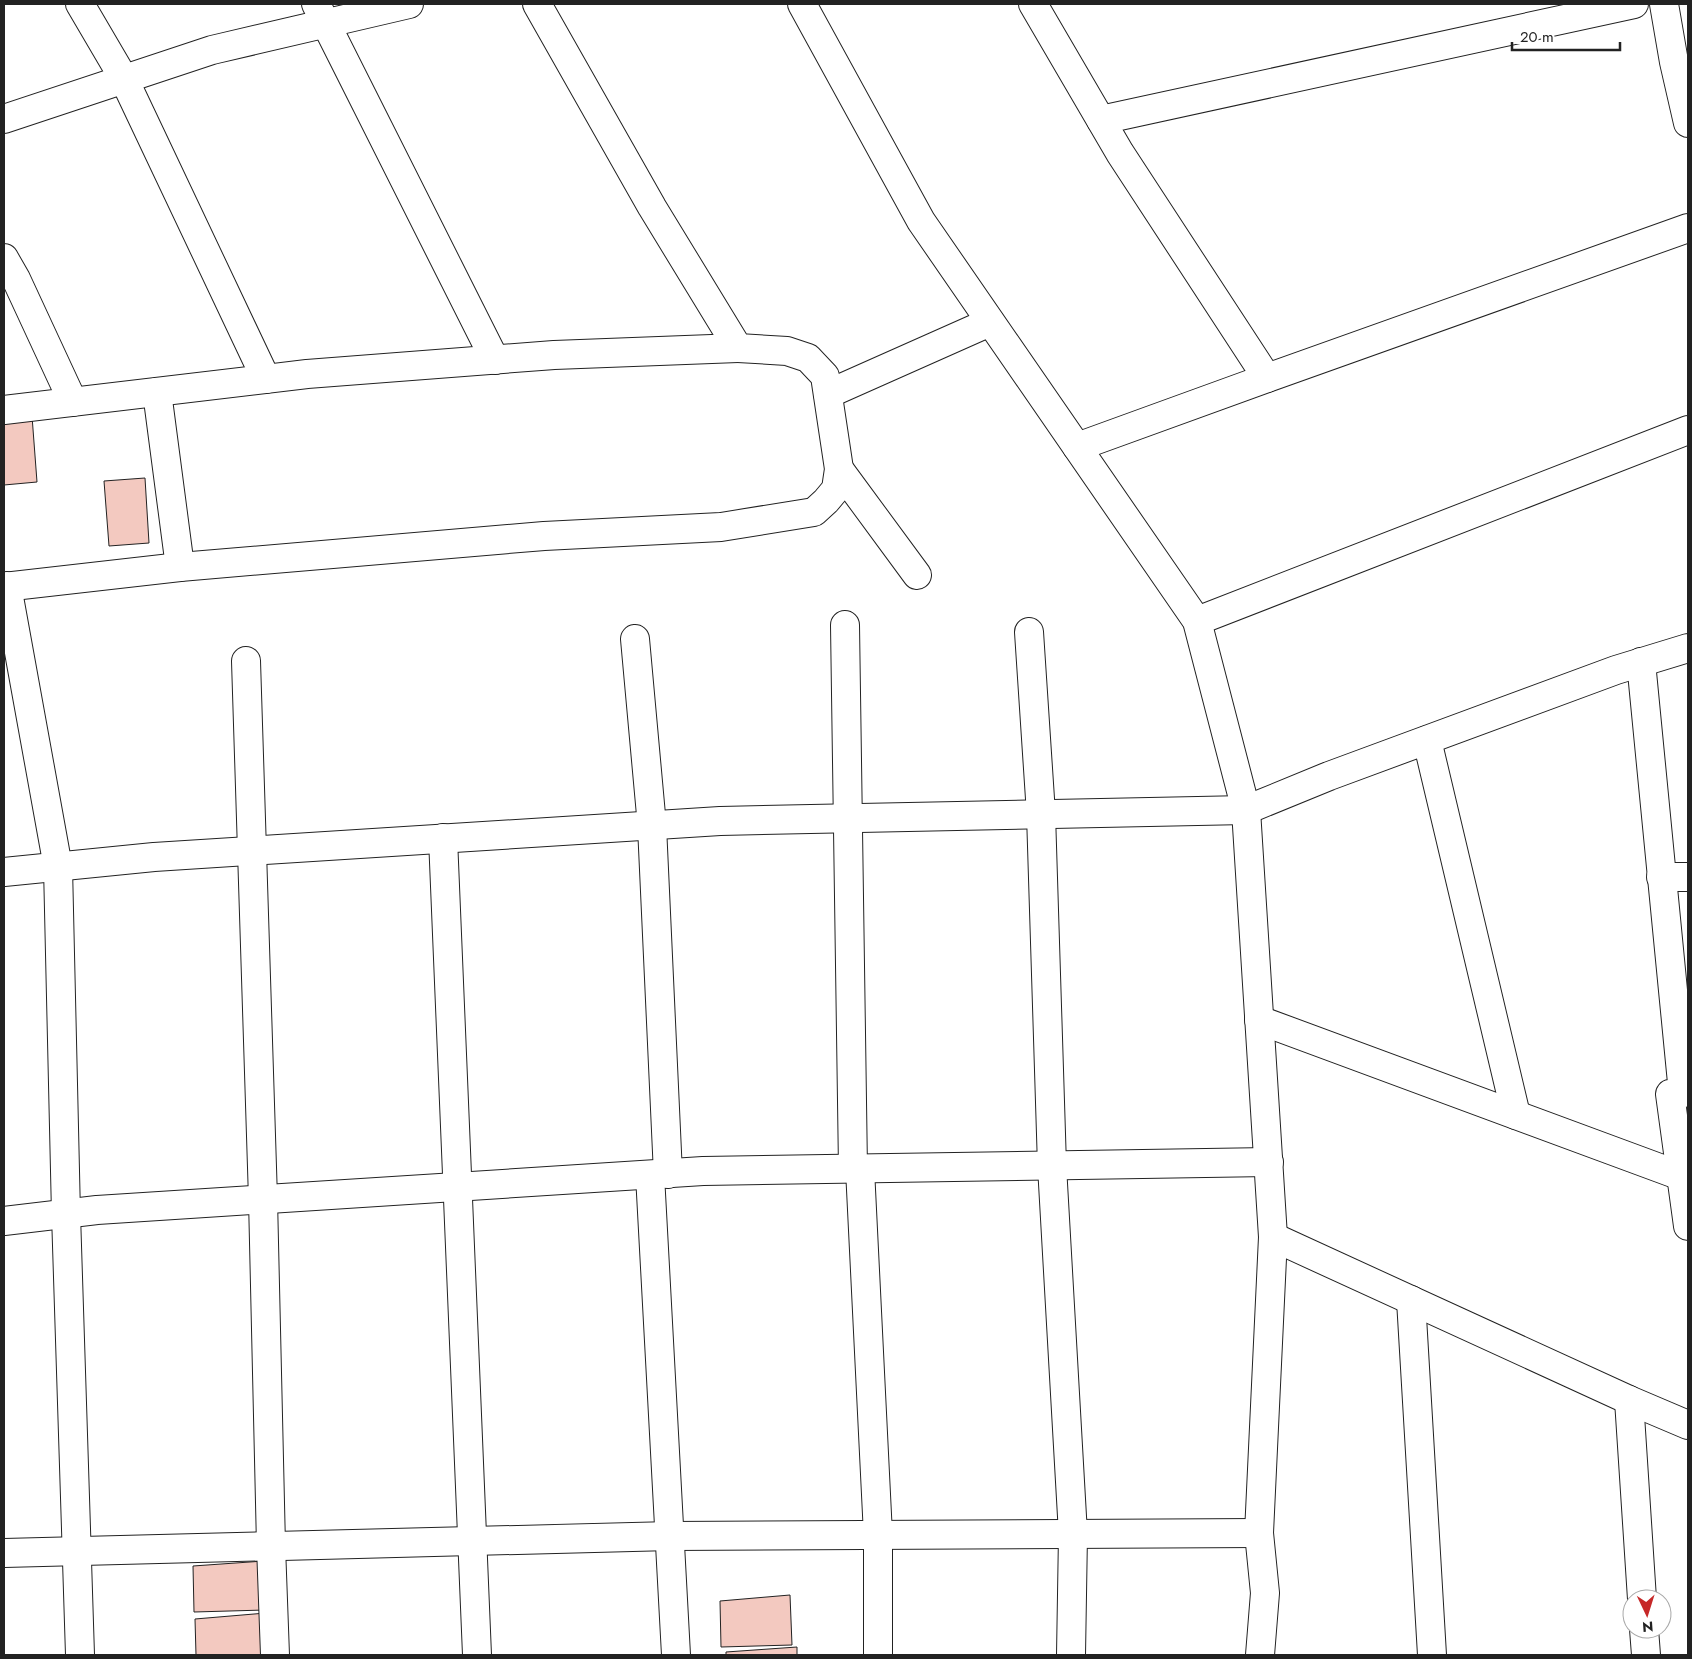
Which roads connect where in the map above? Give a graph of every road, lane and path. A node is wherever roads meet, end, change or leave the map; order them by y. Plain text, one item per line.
1 (80, 4) edge
2 (409, 4) edge
3 (537, 4) edge
4 (802, 4) edge
5 (1033, 4) edge
6 (1634, 4) edge
7 (1664, 4) edge
8 (322, 13) edge
9 (124, 79) junction
10 (4, 119) edge
11 (1101, 120) junction
12 (1688, 123) edge
13 (1688, 228) edge
14 (4, 258) edge
15 (990, 322) junction
16 (738, 348) junction
17 (495, 360) junction
18 (1267, 378) junction
19 (266, 379) junction
20 (157, 392) junction
21 (828, 394) junction
22 (72, 402) junction
23 (4, 410) edge
24 (1688, 430) edge
25 (1077, 447) junction
26 (839, 469) junction
27 (180, 567) junction
28 (918, 575) dead end
29 (5, 586) edge
30 (1197, 621) junction
31 (844, 625) dead end
32 (1029, 632) dead end
33 (635, 639) dead end
34 (1688, 648) edge
35 (246, 660) dead end
36 (1641, 662) junction
37 (1427, 740) junction
38 (1246, 810) junction
39 (1042, 814) junction
40 (847, 818) junction
41 (652, 826) junction
42 (443, 838) junction
43 (252, 850) junction
44 (58, 866) junction
45 (4, 872) edge
46 (1661, 877) junction
47 (1688, 877) edge
48 (1259, 1020) junction
49 (1685, 1093) edge
50 (1516, 1115) junction
51 (1269, 1162) junction
52 (1052, 1166) junction
53 (856, 1169) junction
54 (659, 1174) junction
55 (1681, 1176) junction
56 (458, 1187) junction
57 (263, 1200) junction
58 (66, 1214) junction
59 (4, 1221) edge
60 (1688, 1226) edge
61 (1273, 1237) junction
62 (1411, 1300) junction
63 (1629, 1400) junction
64 (1688, 1425) edge
65 (1259, 1533) junction
66 (1073, 1534) junction
67 (878, 1535) junction
68 (670, 1536) junction
69 (472, 1541) junction
70 (270, 1546) junction
71 (76, 1551) junction
72 (4, 1553) edge
73 (1641, 1589) edge
74 (1645, 1639) edge
75 (80, 1655) edge
76 (275, 1655) edge
77 (477, 1655) edge
78 (676, 1655) edge
79 (878, 1655) edge
80 (1072, 1655) edge
81 (1260, 1655) edge
82 (1432, 1655) edge
83 (1646, 1655) edge

1 - 9 street
2 - 8 street
3 - 16 street
4 - 15 street
5 - 11 street
6 - 11 street
7 - 12 street
8 - 9 street
8 - 17 street
9 - 10 street
9 - 19 street
11 - 18 street
13 - 18 street
14 - 22 street
15 - 21 street
15 - 25 street
16 - 17 street
16 - 21 street
17 - 19 street
18 - 25 street
19 - 20 street
20 - 22 street
20 - 27 street
21 - 26 street
22 - 23 street
24 - 30 street
25 - 30 street
26 - 27 street
26 - 28 street
27 - 29 street
29 - 44 street
30 - 38 street
31 - 40 street
32 - 39 street
33 - 41 street
34 - 36 street
35 - 43 street
36 - 37 street
36 - 46 street
37 - 38 street
37 - 50 street
38 - 39 street
38 - 48 street
39 - 40 street
39 - 52 street
40 - 41 street
40 - 53 street
41 - 42 street
41 - 54 street
42 - 43 street
42 - 56 street
43 - 44 street
43 - 57 street
44 - 45 street
44 - 58 street
46 - 47 street
46 - 49 street
48 - 50 street
48 - 51 street
49 - 55 street
50 - 55 street
51 - 52 street
51 - 61 street
52 - 53 street
52 - 66 street
53 - 54 street
53 - 67 street
54 - 56 street
54 - 68 street
55 - 60 street
56 - 57 street
56 - 69 street
57 - 58 street
57 - 70 street
58 - 59 street
58 - 71 street
61 - 62 street
61 - 65 street
62 - 63 street
62 - 82 street
63 - 64 street
63 - 73 street
65 - 66 street
65 - 81 street
66 - 67 street
66 - 80 street
67 - 68 street
67 - 79 street
68 - 69 street
68 - 78 street
69 - 70 street
69 - 77 street
70 - 71 street
70 - 76 street
71 - 72 street
71 - 75 street
74 - 83 street

